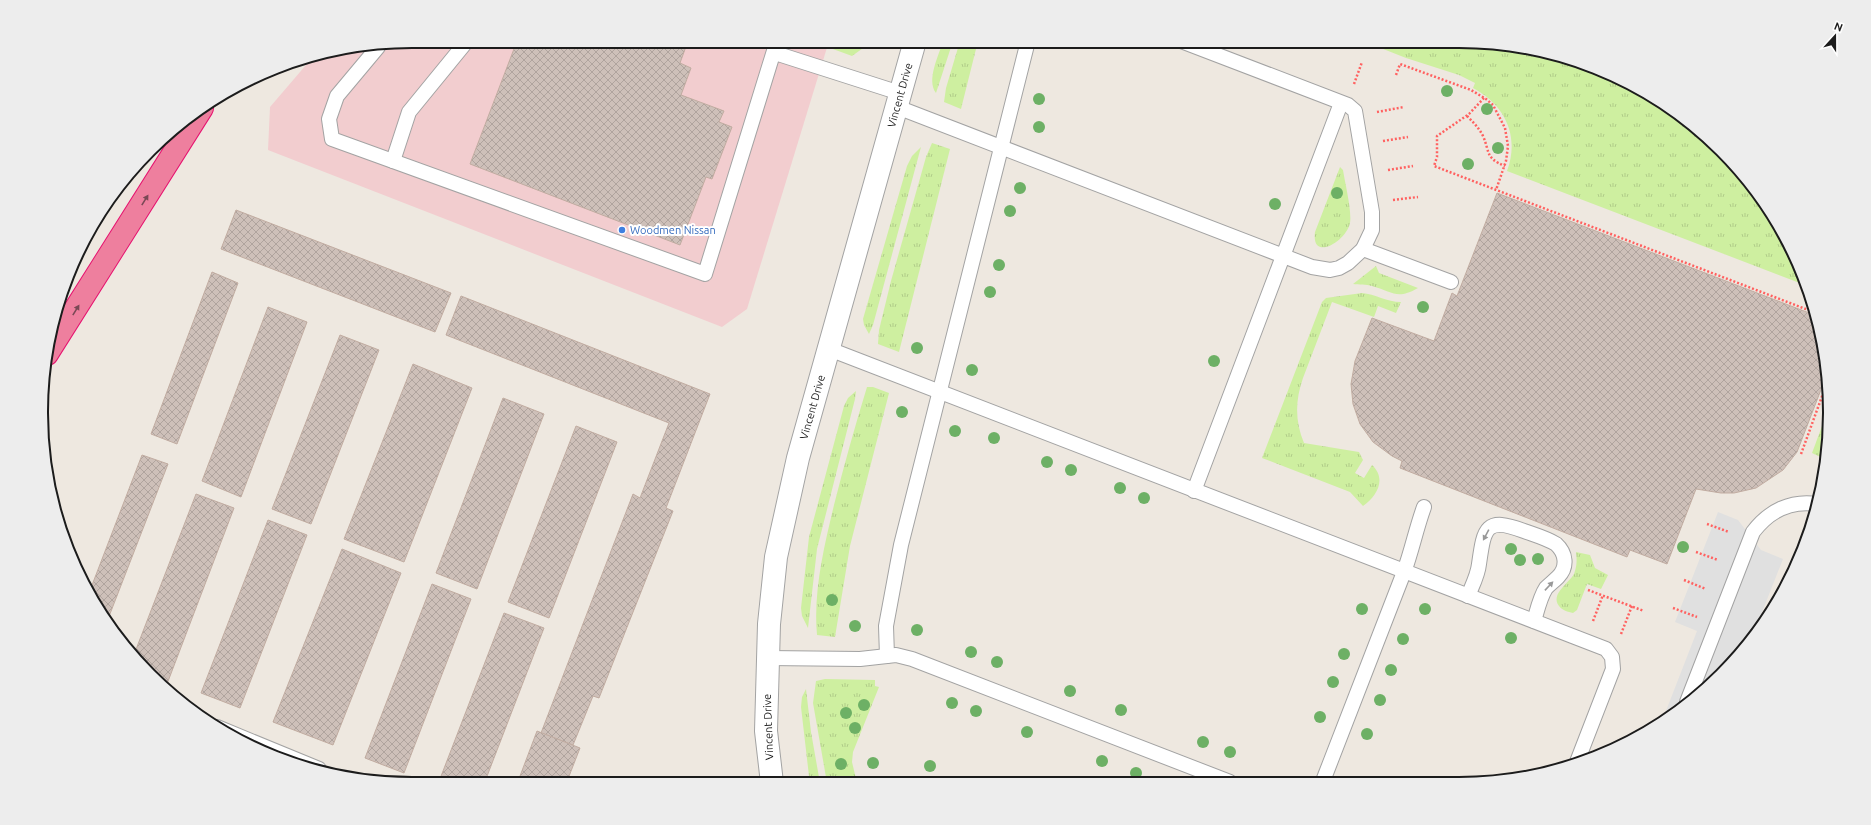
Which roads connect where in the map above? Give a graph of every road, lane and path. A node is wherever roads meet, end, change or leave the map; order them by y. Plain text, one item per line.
1 (461, 48) edge
2 (776, 48) edge
3 (778, 48) edge
4 (913, 48) edge
5 (1026, 48) edge
6 (1214, 48) edge
7 (375, 50) edge
8 (1396, 75) dead end
9 (1484, 98) junction
10 (899, 100) junction
11 (1341, 103) junction
12 (1467, 116) junction
13 (194, 121) edge
14 (1001, 147) junction
15 (393, 161) junction
16 (1505, 166) junction
17 (1496, 190) junction
18 (1363, 249) junction
19 (1284, 256) junction
20 (1451, 282) dead end
21 (1809, 310) edge
22 (55, 341) edge
23 (829, 350) junction
24 (939, 392) junction
25 (1822, 395) edge
26 (1800, 454) dead end
27 (1194, 490) junction
28 (1812, 504) edge
29 (1424, 507) dead end
30 (1404, 572) junction
31 (1588, 590) dead end
32 (1468, 596) junction
33 (1632, 606) junction
34 (1644, 611) dead end
35 (1534, 621) junction
36 (1610, 652) junction
37 (887, 656) junction
38 (767, 658) junction
39 (1690, 694) edge
40 (1580, 756) edge
41 (771, 777) edge
42 (1217, 777) edge
43 (1325, 777) edge

1 - 15 lane
2 - 15 lane
3 - 10 lane
4 - 10 street, Vincent Drive
5 - 14 lane
6 - 11 lane
7 - 15 lane
8 - 9 path
9 - 12 path
9 - 16 path
10 - 14 lane
10 - 23 street, Vincent Drive
11 - 18 lane
11 - 19 lane
12 - 16 path
12 - 17 path
22 -> 13 highway
14 - 19 lane
14 - 24 lane
16 - 17 path
17 - 21 path
18 - 19 lane
18 - 20 lane
19 - 27 lane
23 - 24 lane
23 - 38 street, Vincent Drive
24 - 27 lane
24 - 37 lane
25 - 26 path
27 - 30 lane
28 - 39 lane
29 - 30 lane
30 - 32 lane
30 - 43 lane
31 - 33 path
32 - 35 lane
35 -> 32 lane
33 - 34 path
33 - 36 path
35 - 36 lane
36 - 40 lane
37 - 38 lane
37 - 42 lane
38 - 41 street, Vincent Drive

